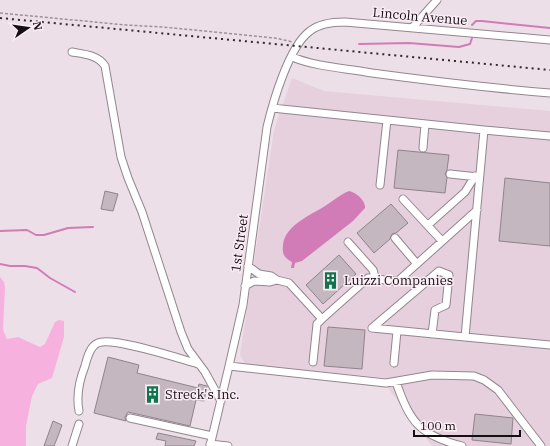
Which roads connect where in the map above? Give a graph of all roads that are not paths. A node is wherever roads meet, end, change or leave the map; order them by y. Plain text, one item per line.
1 (437, 0) edge
2 (412, 28) junction
3 (550, 40) edge
4 (298, 45) joint
5 (72, 52) dead end
6 (292, 57) junction
7 (550, 93) edge
8 (272, 108) junction
9 (386, 120) junction
10 (425, 124) junction
11 (484, 130) junction
12 (550, 136) edge
13 (423, 148) dead end
14 (450, 174) dead end
15 (477, 176) junction
16 (380, 185) dead end
17 (403, 199) dead end
18 (477, 210) junction
19 (428, 225) junction
20 (395, 238) dead end
21 (442, 241) junction
22 (348, 242) dead end
23 (417, 264) junction
24 (248, 266) junction
25 (375, 277) junction
26 (277, 280) junction
27 (245, 286) junction
28 (322, 319) junction
29 (398, 331) junction
30 (432, 334) junction
31 (465, 337) junction
32 (550, 345) edge
33 (313, 362) dead end
34 (394, 363) dead end
35 (199, 364) junction
36 (229, 366) junction
37 (396, 382) junction
38 (221, 401) junction
39 (79, 411) dead end
40 (130, 418) dead end
41 (79, 424) dead end
42 (212, 436) junction
43 (210, 445) edge
44 (72, 446) edge
45 (228, 446) edge
46 (462, 446) edge
47 (541, 446) edge

1 - 2 street
2 - 3 street, Lincoln Avenue
2 - 4 street, Lincoln Avenue
4 - 6 street, 1st Street
5 - 35 street
6 - 7 street
6 - 8 street, 1st Street
8 - 9 street
8 - 24 street, 1st Street
9 - 10 street
9 - 16 street
10 - 11 street
10 - 13 street
11 - 12 street
11 - 15 street
14 - 15 street
15 - 18 street
15 - 19 street
17 - 19 street
18 - 21 street
18 - 31 street
19 - 21 street
20 - 23 street
21 - 23 street
22 - 25 street
23 - 25 street
24 - 26 street
24 - 27 street, 1st Street
25 - 28 street
26 - 27 street
26 - 28 street
27 - 36 street, 1st Street
28 - 33 street
29 - 30 street
29 - 30 street
29 - 34 street
30 - 31 street
31 - 32 street
35 - 38 street
35 - 39 street
36 - 37 street
36 - 38 street, 1st Street
37 - 46 street
37 - 47 street
38 - 42 street, 1st Street
40 - 42 street
41 - 44 street
42 - 43 street, 1st Street
43 - 45 street

